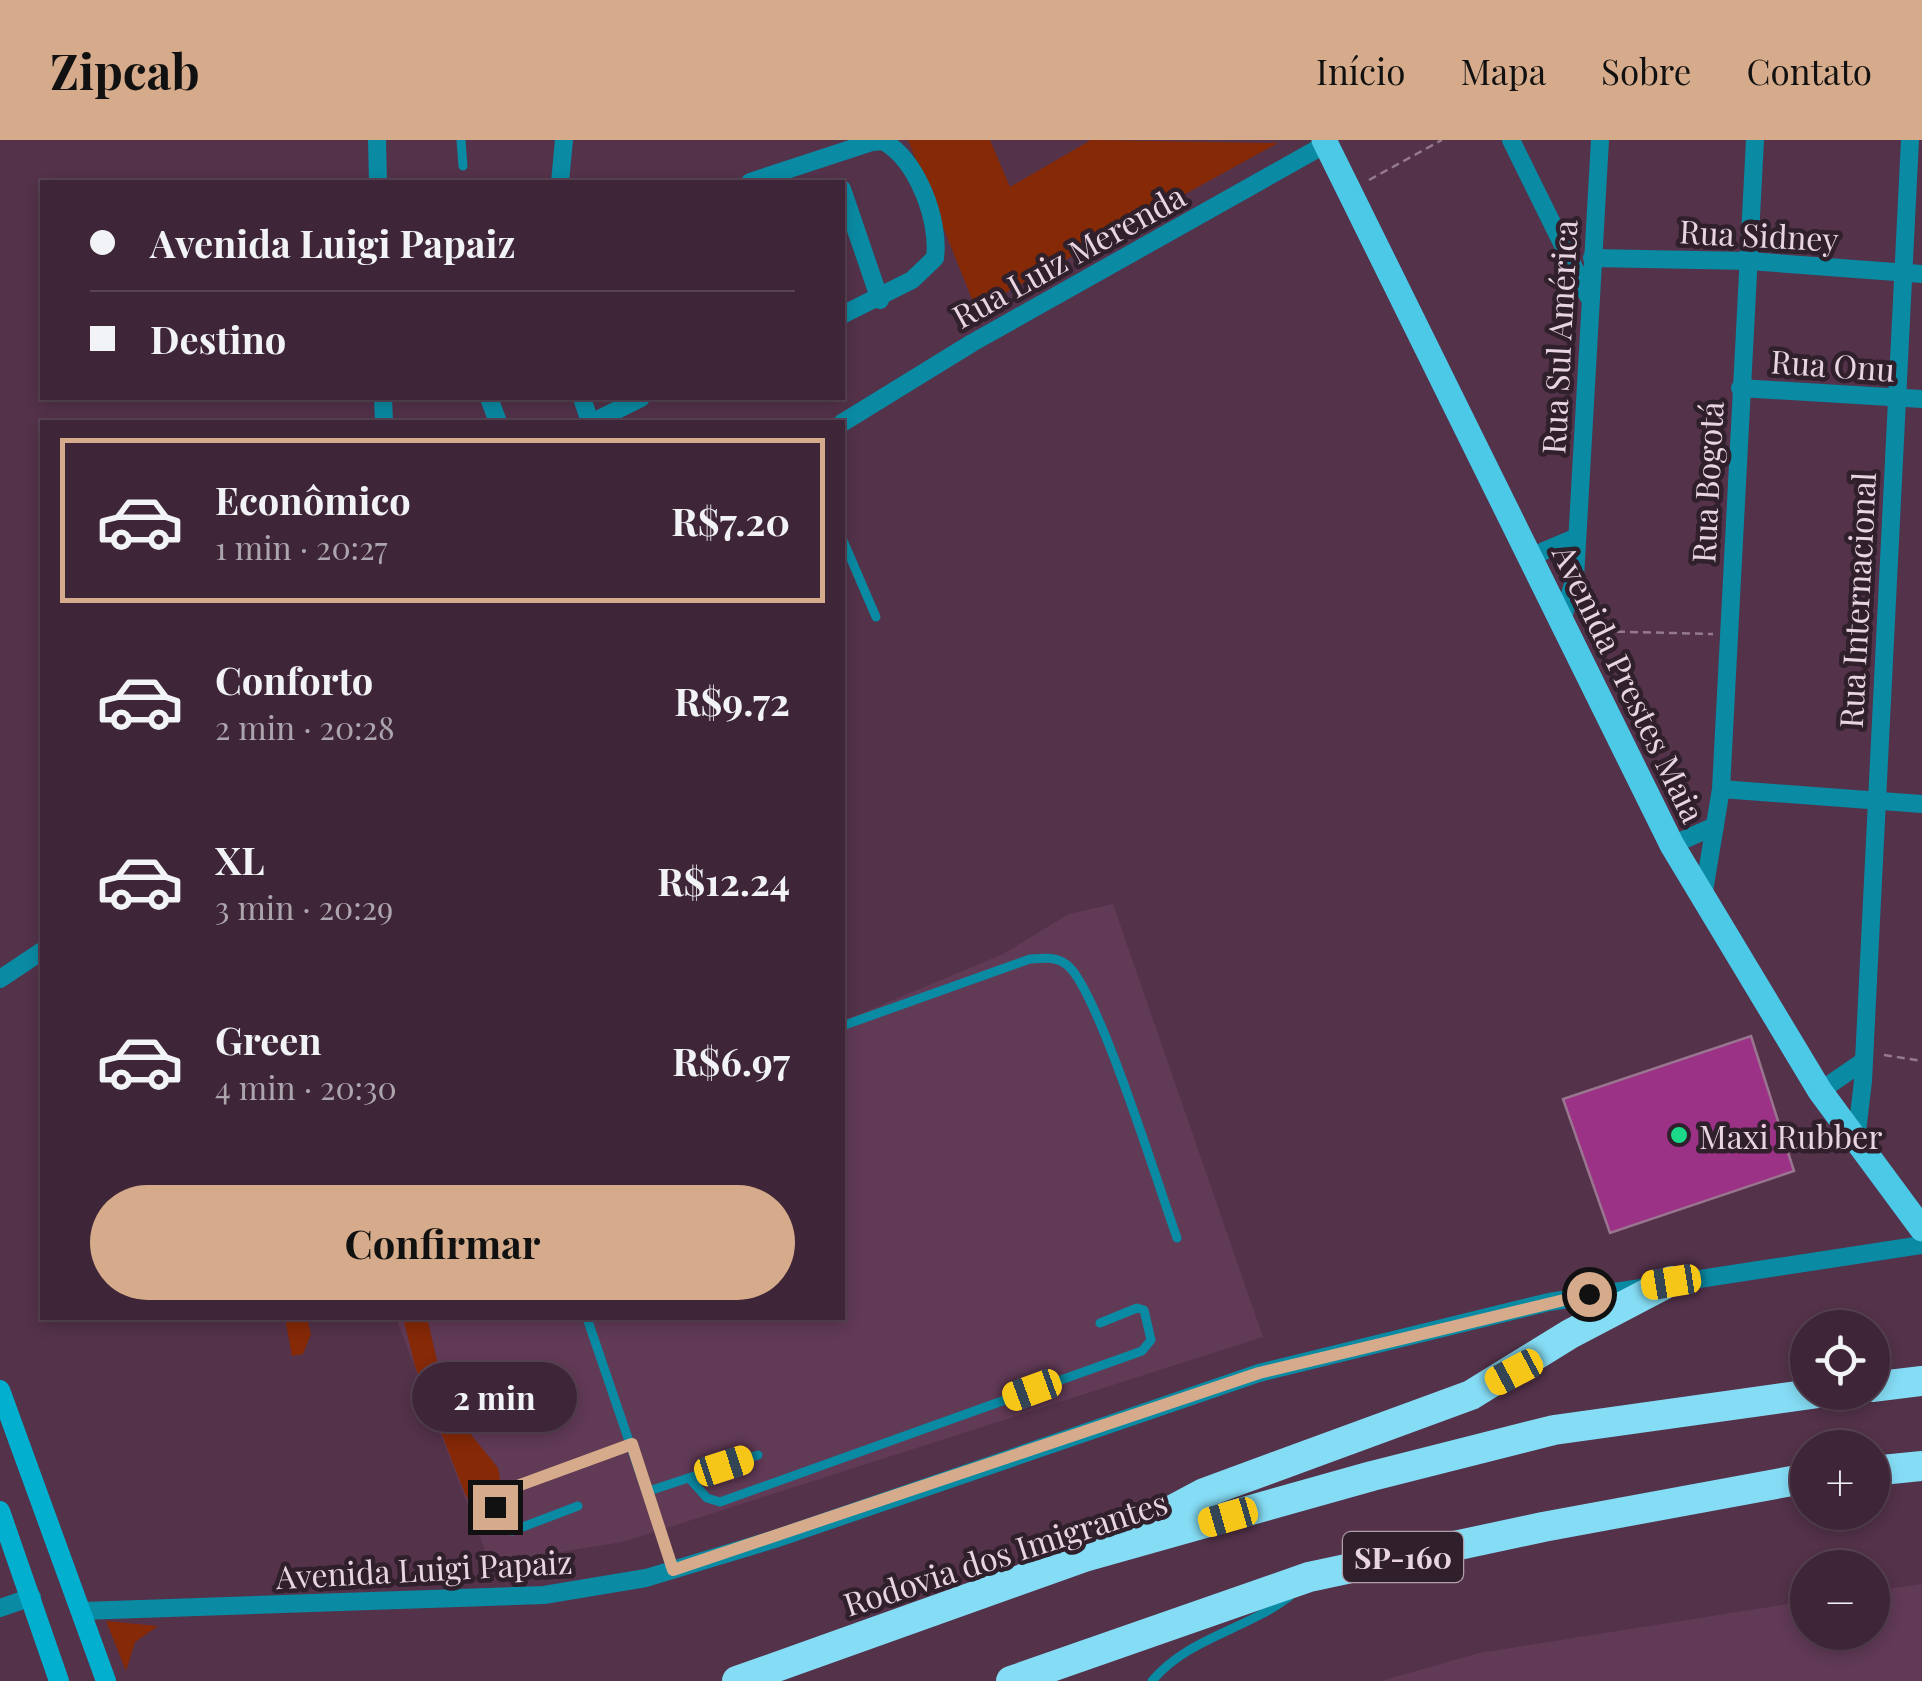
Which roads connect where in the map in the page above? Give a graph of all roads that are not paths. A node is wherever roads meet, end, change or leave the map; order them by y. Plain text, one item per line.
1 (376, 140) edge
2 (461, 140) edge
3 (564, 140) edge
4 (1510, 140) edge
5 (1600, 140) edge
6 (1754, 140) edge
7 (1910, 140) edge
8 (1325, 142) edge
9 (831, 155) junction
10 (463, 166) dead end
11 (378, 180) edge
12 (560, 180) edge
13 (761, 180) edge
14 (839, 180) edge
15 (845, 198) edge
16 (1592, 258) junction
17 (1748, 261) junction
18 (1913, 273) edge
19 (880, 300) junction
20 (1590, 300) junction
21 (845, 314) edge
22 (1740, 388) junction
23 (1898, 398) junction
24 (1922, 399) edge
25 (637, 400) edge
26 (596, 420) edge
27 (845, 422) edge
28 (1577, 537) junction
29 (845, 545) edge
30 (1532, 556) junction
31 (876, 618) dead end
32 (1566, 624) junction
33 (1721, 789) junction
34 (1875, 803) junction
35 (1922, 804) edge
36 (1715, 826) junction
37 (1672, 845) junction
38 (1703, 898) junction
39 (40, 951) edge
40 (0, 979) edge
41 (845, 1025) edge
42 (1862, 1057) junction
43 (1820, 1091) junction
44 (1856, 1140) junction
45 (1922, 1229) edge
46 (1177, 1238) dead end
47 (1922, 1245) edge
48 (1671, 1282) junction
49 (588, 1320) edge
50 (1100, 1323) dead end
51 (1922, 1381) edge
52 (1890, 1385) edge
53 (0, 1390) edge
54 (1790, 1397) edge
55 (632, 1444) junction
56 (758, 1455) dead end
57 (1922, 1466) edge
58 (1890, 1469) edge
59 (689, 1478) junction
60 (1790, 1481) edge
61 (650, 1491) junction
62 (578, 1506) dead end
63 (0, 1511) edge
64 (1084, 1557) junction
65 (673, 1570) junction
66 (1310, 1577) junction
67 (32, 1596) junction
68 (0, 1608) edge
69 (82, 1611) junction
70 (59, 1681) edge
71 (106, 1681) edge
72 (737, 1681) edge
73 (1011, 1681) edge
74 (1152, 1681) edge

1 - 11 street
2 - 10 lane
3 - 12 street
4 - 20 street
5 - 16 street, Rua Sul América
6 - 17 street, Rua Bogotá
7 - 18 street, Rua Internacional
8 - 27 street, Rua Luiz Merenda
8 - 30 main road, Avenida Prestes Maia
9 - 13 street
9 - 14 street
9 - 19 street
15 - 19 street
16 - 17 street, Rua Sidney
16 - 20 street, Rua Sul América
17 - 18 street, Rua Sidney
17 - 22 street, Rua Bogotá
18 - 23 street, Rua Internacional
19 - 21 street
20 - 28 street, Rua Sul América
22 - 23 street, Rua Onu
22 - 33 street, Rua Bogotá
23 - 24 street, Rua Onu
23 - 34 street, Rua Internacional
25 - 26 street
28 - 30 street
28 - 32 street, Rua Sul América
29 - 31 lane
30 - 32 main road, Avenida Prestes Maia
32 - 37 main road, Avenida Prestes Maia
33 - 34 street
33 - 36 street, Rua Bogotá
34 - 35 street
34 - 42 street, Rua Internacional
36 - 37 street
36 - 38 street, Rua Bogotá
37 - 38 main road, Avenida Prestes Maia
38 - 43 main road, Avenida Prestes Maia
39 - 40 street
41 - 46 lane
42 - 43 street
42 - 44 street, Rua Internacional
43 - 44 main road, Avenida Prestes Maia
44 - 45 main road, Avenida Prestes Maia
47 - 48 street, Avenida Luigi Papaiz
48 - 64 highway
48 - 65 street, Avenida Luigi Papaiz
49 - 55 lane
50 - 59 lane
51 - 52 highway
53 - 69 street
54 - 64 highway, Rodovia dos Imigrantes / SP-160
55 - 61 lane
55 - 62 lane
56 - 59 lane
57 - 58 highway
59 - 61 lane
60 - 66 highway, SP-160
61 - 65 lane
63 - 67 street
64 - 72 highway, Rodovia dos Imigrantes / SP-160
65 - 69 street, Avenida Luigi Papaiz
66 - 73 highway, SP-160
66 - 74 lane
67 - 68 street
67 - 70 street
69 - 71 street

